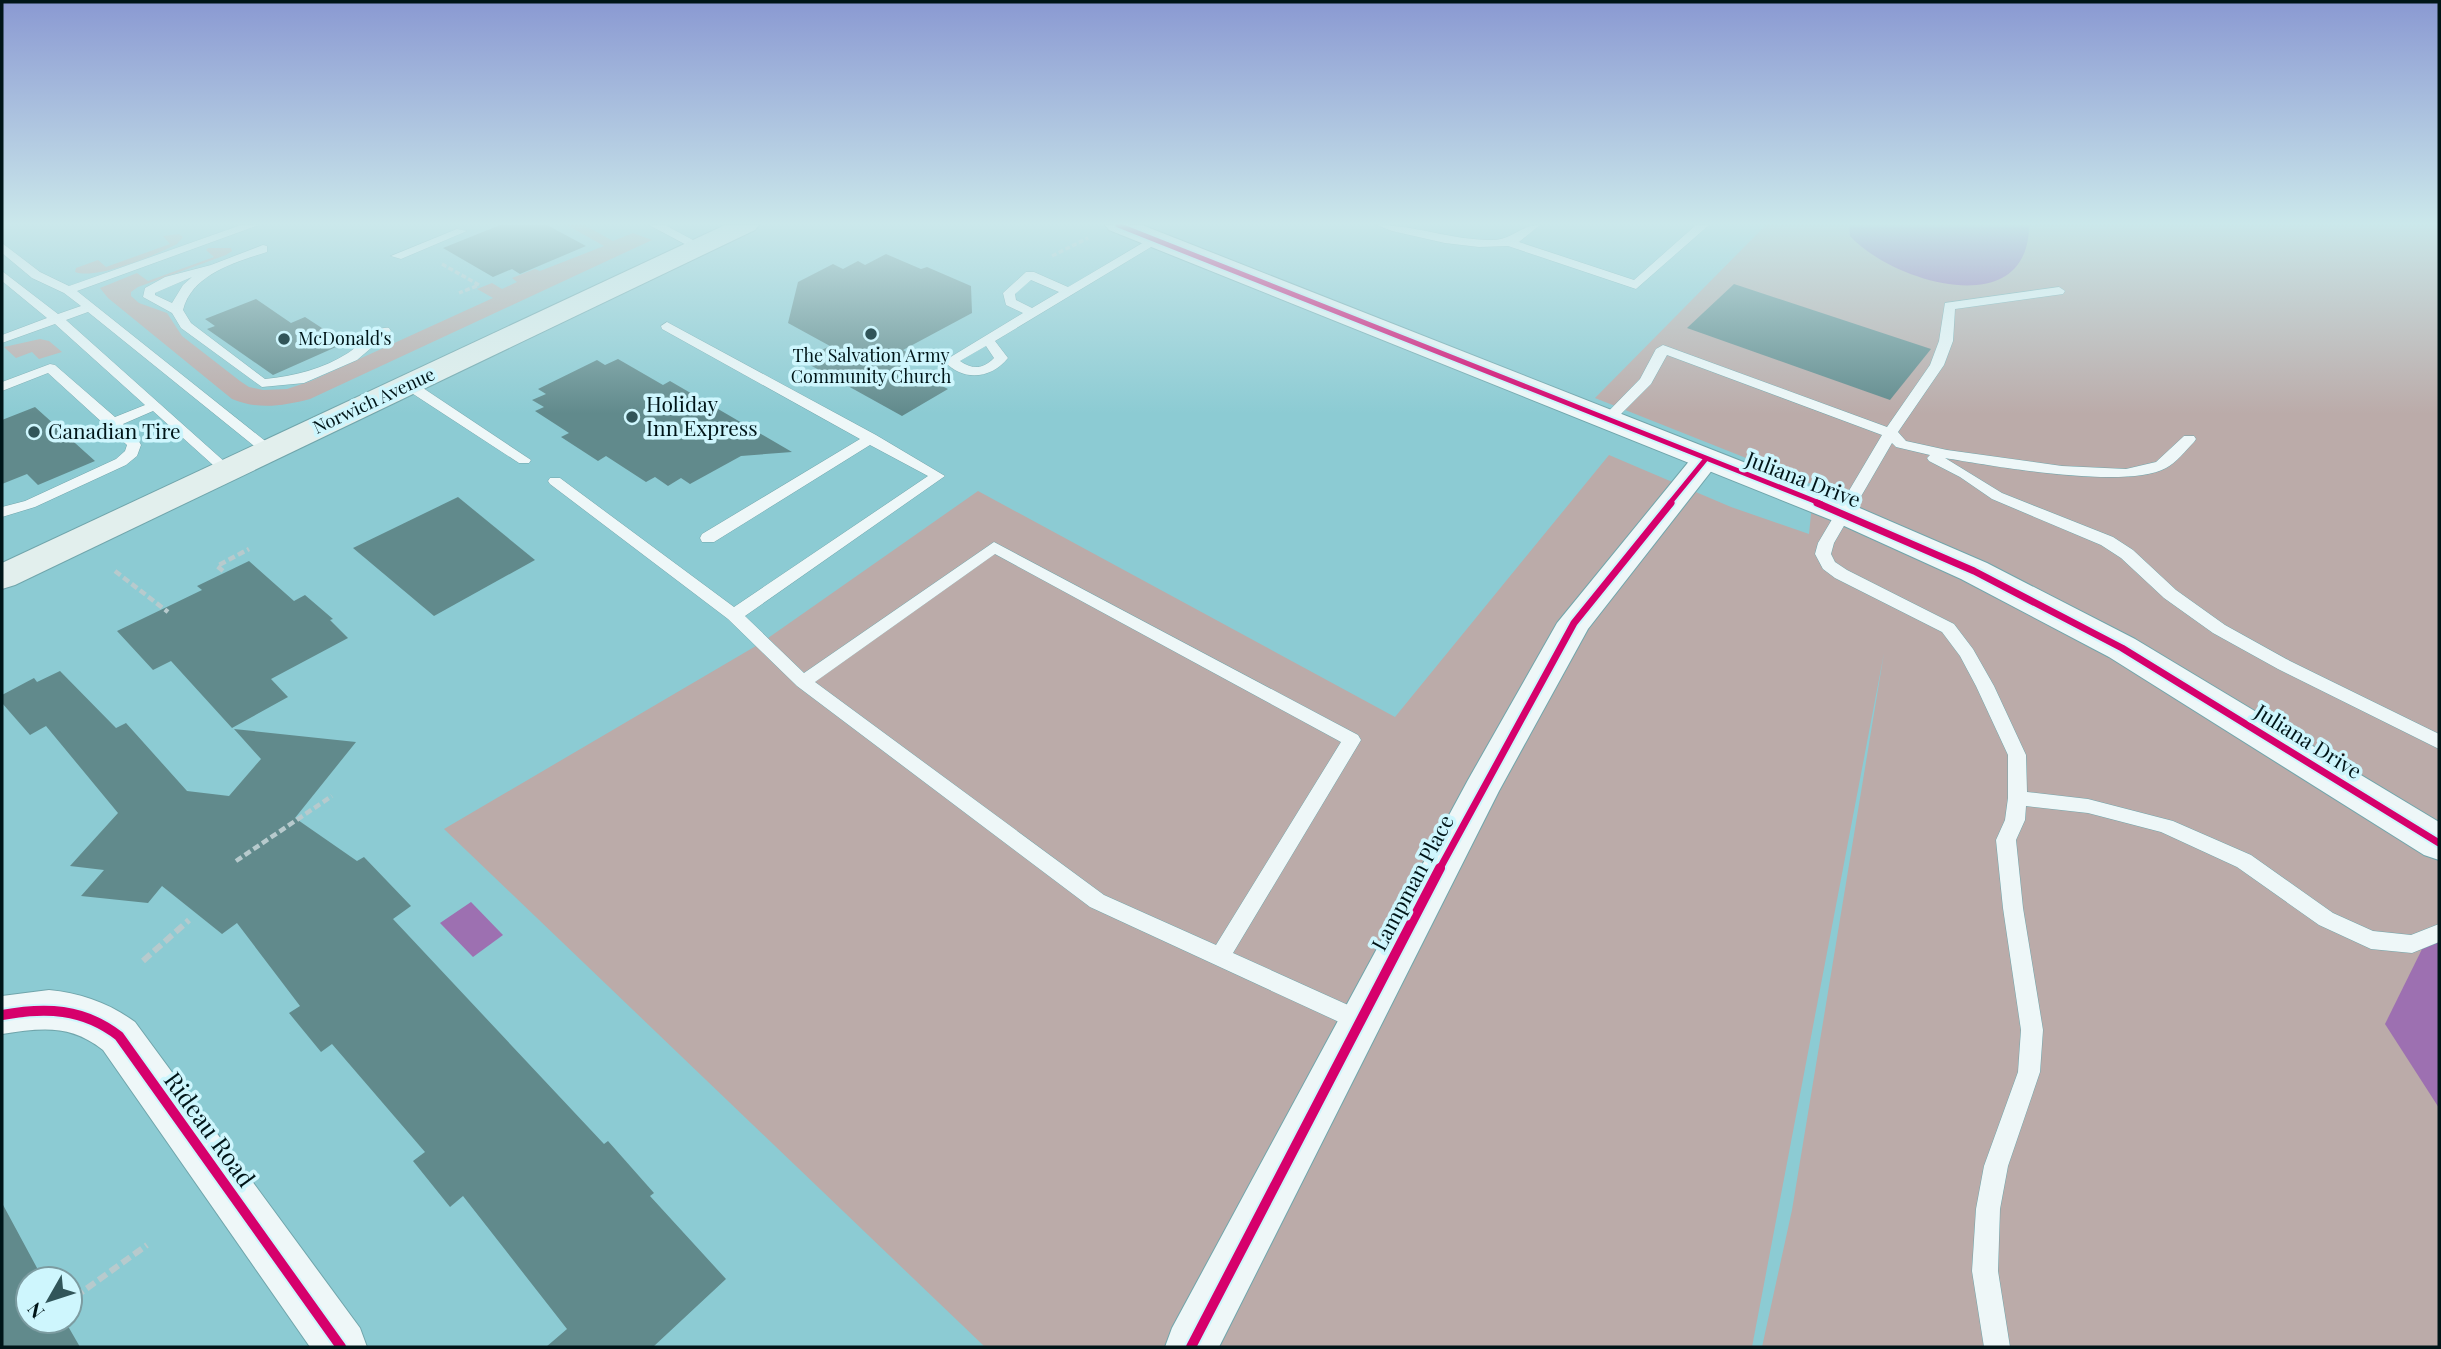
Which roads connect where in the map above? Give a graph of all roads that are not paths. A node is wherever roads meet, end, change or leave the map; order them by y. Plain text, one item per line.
1 (18, 288) edge
2 (64, 288) edge
3 (73, 288) edge
4 (155, 288) edge
5 (190, 288) edge
6 (614, 288) edge
7 (1015, 288) edge
8 (1060, 288) edge
9 (1076, 288) edge
10 (1273, 288) edge
11 (68, 290) junction
12 (2059, 291) dead end
13 (1069, 292) junction
14 (88, 308) junction
15 (177, 310) junction
16 (1032, 313) junction
17 (56, 320) junction
18 (667, 326) dead end
19 (384, 331) dead end
20 (2, 339) edge
21 (987, 340) dead end
22 (409, 385) junction
23 (2, 387) edge
24 (154, 406) junction
25 (1606, 421) junction
26 (113, 423) junction
27 (871, 438) junction
28 (1896, 439) junction
29 (2189, 439) dead end
30 (269, 451) junction
31 (524, 460) dead end
32 (1705, 460) junction
33 (228, 471) junction
34 (555, 481) dead end
35 (2, 512) edge
36 (1843, 513) junction
37 (708, 538) dead end
38 (2, 577) edge
39 (734, 615) junction
40 (803, 682) junction
41 (2439, 743) edge
42 (2018, 798) junction
43 (2439, 843) edge
44 (2439, 933) edge
45 (1220, 957) junction
46 (2, 1015) edge
47 (1360, 1021) junction
48 (341, 1347) edge
49 (1191, 1347) edge
50 (1997, 1347) edge

1 - 17 lane
2 - 11 lane
3 - 11 lane
4 - 15 lane
5 - 15 lane
6 - 22 main road, Norwich Avenue
7 - 16 lane
8 - 13 lane
9 - 13 lane
10 - 25 street, Juliana Drive
11 - 14 lane
12 - 28 lane
13 - 16 lane
14 - 17 lane
14 - 30 lane
15 - 19 lane
16 - 21 lane
17 - 20 lane
17 - 24 lane
18 - 27 lane
22 - 30 main road, Norwich Avenue
22 - 31 lane
23 - 26 lane
24 - 26 lane
24 - 33 lane
25 - 28 lane
25 - 32 street, Juliana Drive
26 - 35 lane
27 - 37 lane
27 - 39 lane
28 - 29 lane
28 - 36 lane
28 - 41 lane
30 - 33 main road, Norwich Avenue
32 - 36 street, Juliana Drive
32 - 47 street, Lampman Place
33 - 38 main road, Norwich Avenue
34 - 39 lane
36 - 42 lane
36 - 43 street, Juliana Drive
39 - 40 lane
40 - 45 lane
40 - 45 lane
42 - 44 lane
42 - 50 lane
45 - 47 lane
46 - 48 street, Rideau Road
47 - 49 street, Lampman Place

